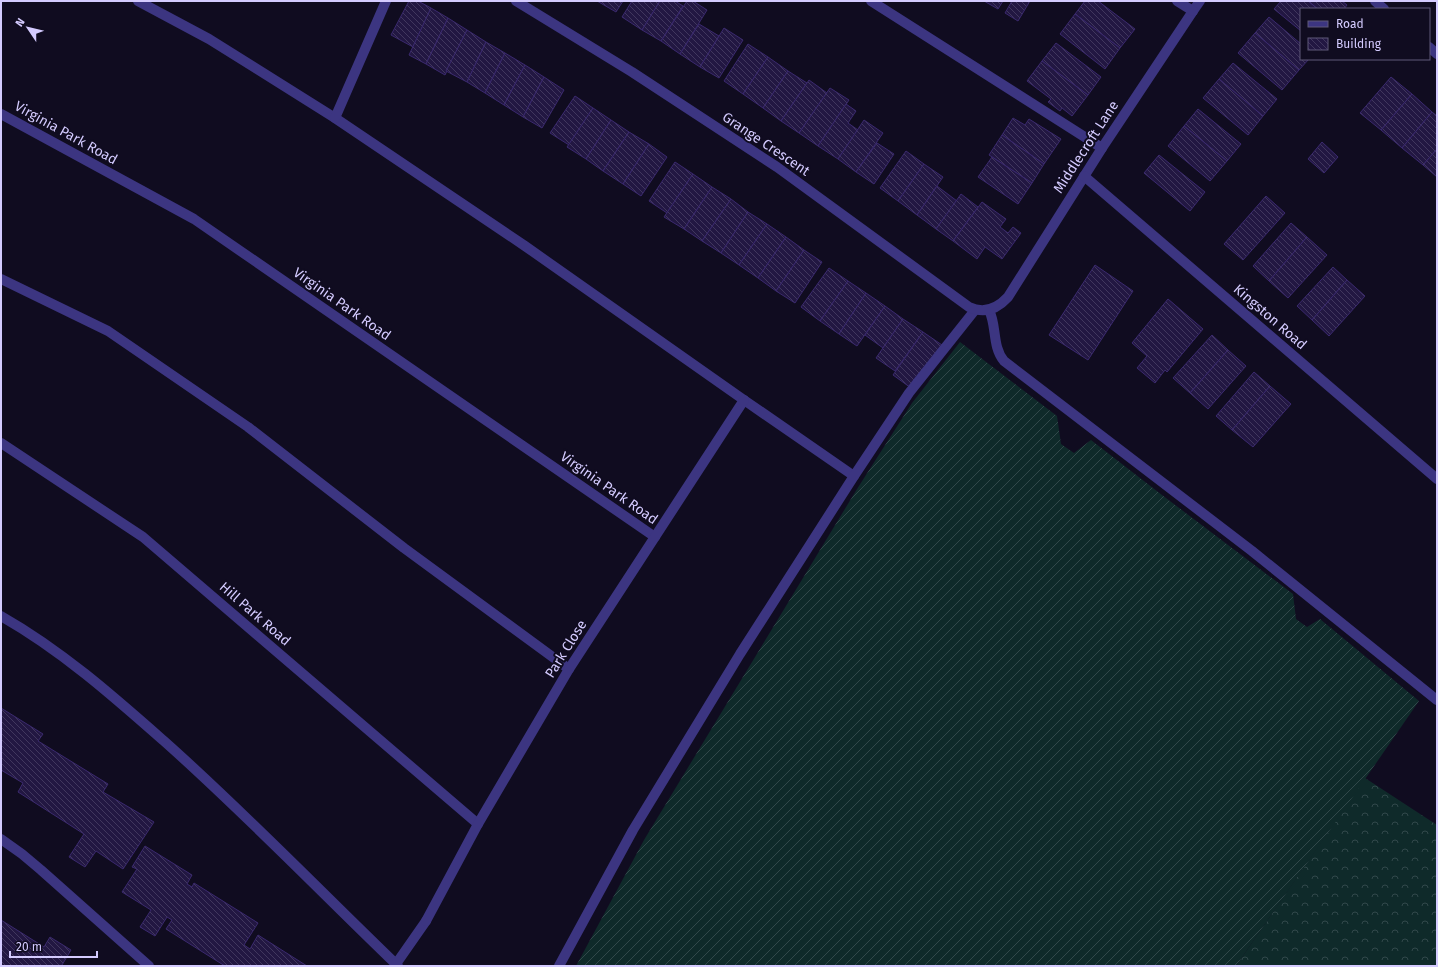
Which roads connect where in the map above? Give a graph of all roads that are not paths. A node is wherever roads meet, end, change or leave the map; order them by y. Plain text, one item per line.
1 (138, 1) edge
2 (386, 1) edge
3 (516, 1) edge
4 (871, 1) edge
5 (1177, 1) edge
6 (1200, 1) edge
7 (1375, 1) edge
8 (1383, 8) edge
9 (1193, 10) junction
10 (1, 114) edge
11 (336, 118) junction
12 (1102, 148) junction
13 (1084, 176) junction
14 (1, 278) edge
15 (992, 309) junction
16 (975, 310) junction
17 (744, 400) junction
18 (1, 443) edge
19 (854, 476) junction
20 (1437, 479) edge
21 (655, 537) junction
22 (1, 616) edge
23 (569, 669) junction
24 (1437, 700) edge
25 (478, 824) junction
26 (1, 839) edge
27 (397, 965) edge
28 (149, 966) edge
29 (559, 966) edge

1 - 11 street
2 - 11 street
3 - 16 street, Grange Crescent
4 - 12 street
5 - 9 street
6 - 9 street, Middlecroft Lane
7 - 8 street
9 - 12 street, Middlecroft Lane
10 - 21 street, Virginia Park Road
11 - 17 street
12 - 13 street, Middlecroft Lane
13 - 15 street, Middlecroft Lane
13 - 20 street, Kingston Road
14 - 23 street
15 - 16 street
15 - 24 street
16 - 19 street
17 - 19 street
17 - 21 street, Park Close
18 - 25 street, Hill Park Road
19 - 29 street
21 - 23 street, Park Close
22 - 27 street
23 - 25 street, Park Close
25 - 27 street, Park Close
26 - 28 street

